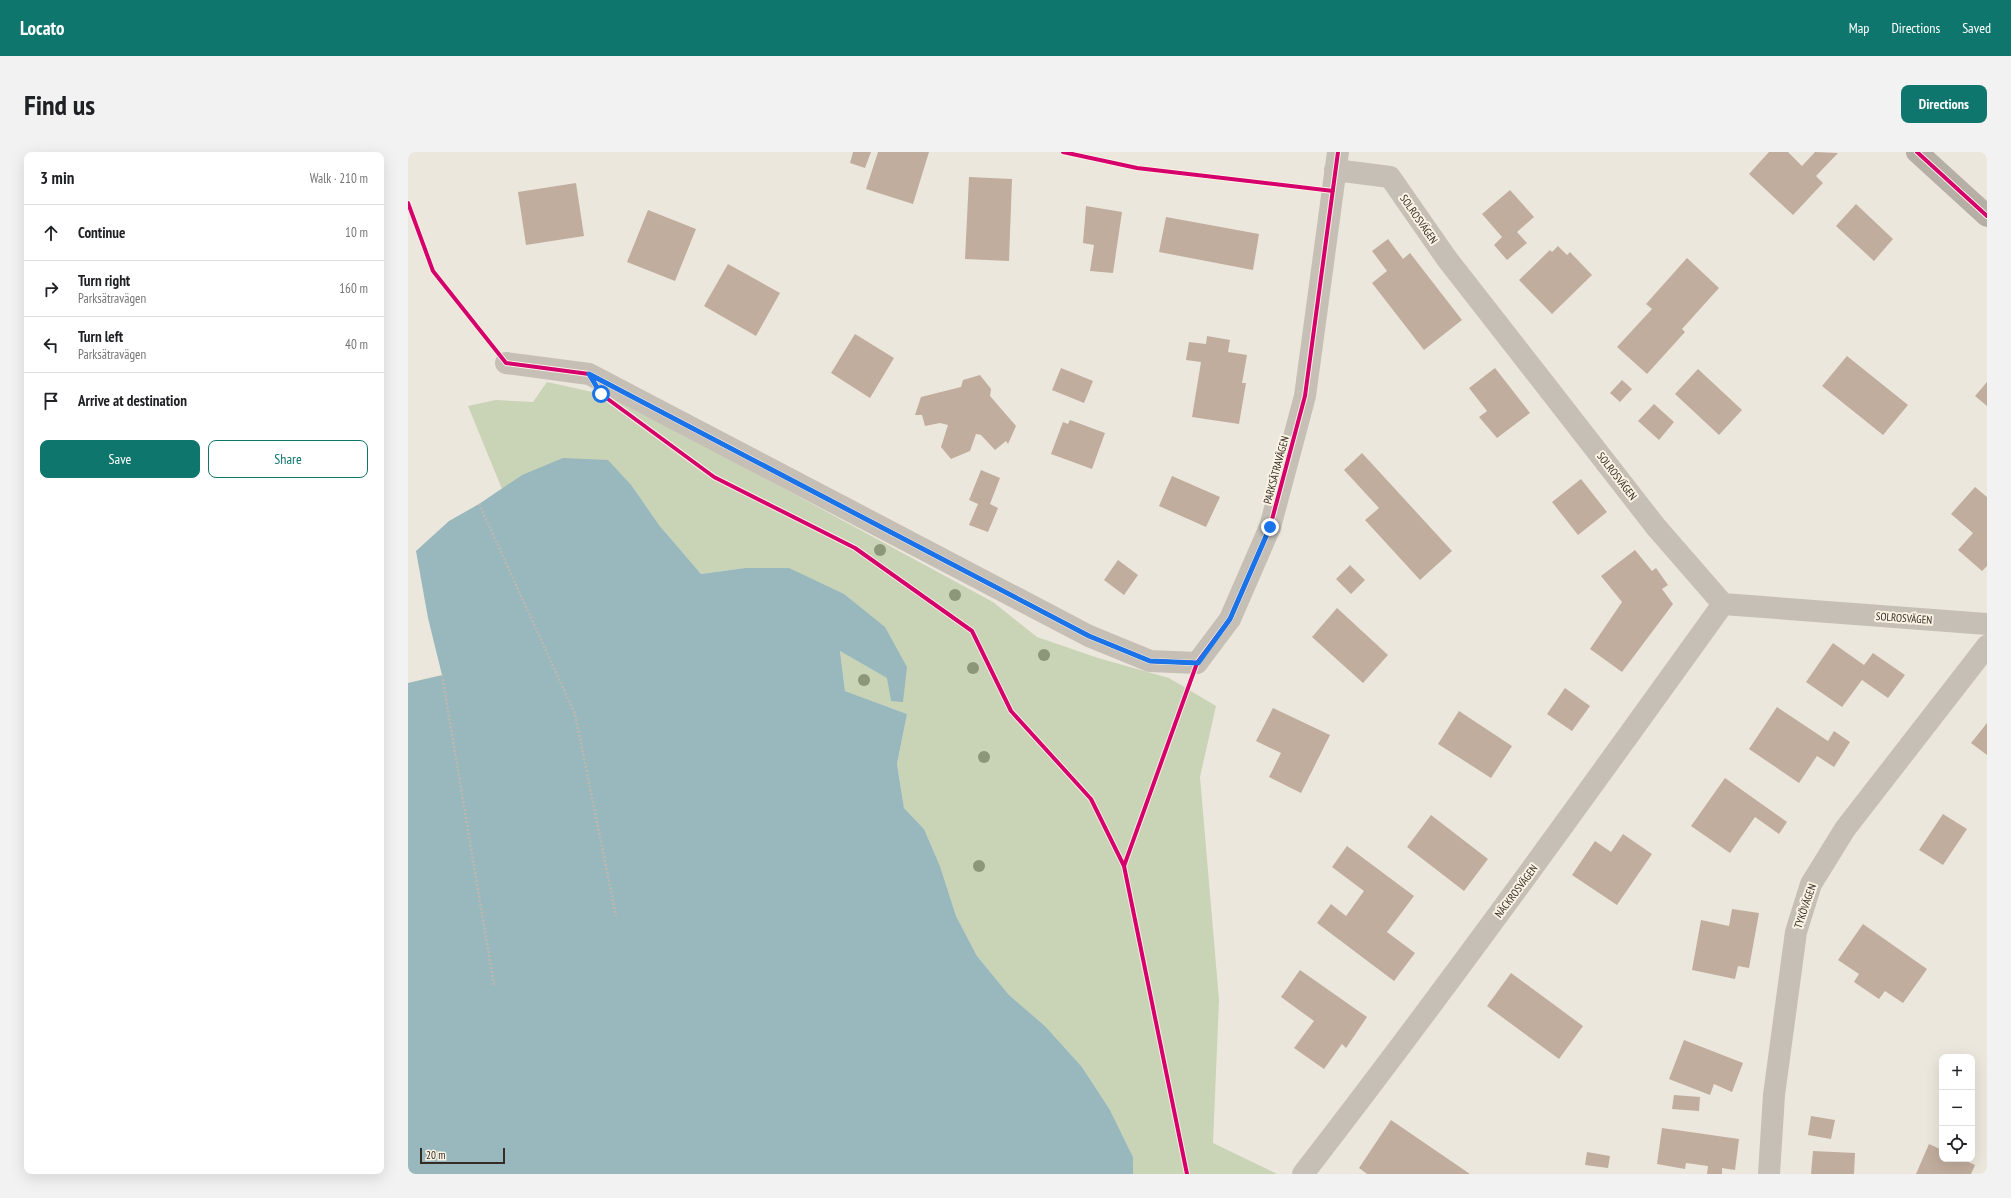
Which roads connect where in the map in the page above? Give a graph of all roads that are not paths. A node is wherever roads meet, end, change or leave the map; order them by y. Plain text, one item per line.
1 (1917, 152) edge
2 (1336, 161) edge
3 (1987, 216) edge
4 (506, 362) dead end
5 (1723, 604) junction
6 (1987, 624) edge
7 (1987, 646) edge
8 (1303, 1174) edge
9 (1769, 1174) edge

1 - 3 main road
2 - 4 street, PARKSÄTRAVÄGEN
2 - 5 street, SOLROSVÄGEN
5 - 6 street, SOLROSVÄGEN
5 - 8 street, NÄCKROSVÄGEN
7 - 9 street, TYKÖVÄGEN

